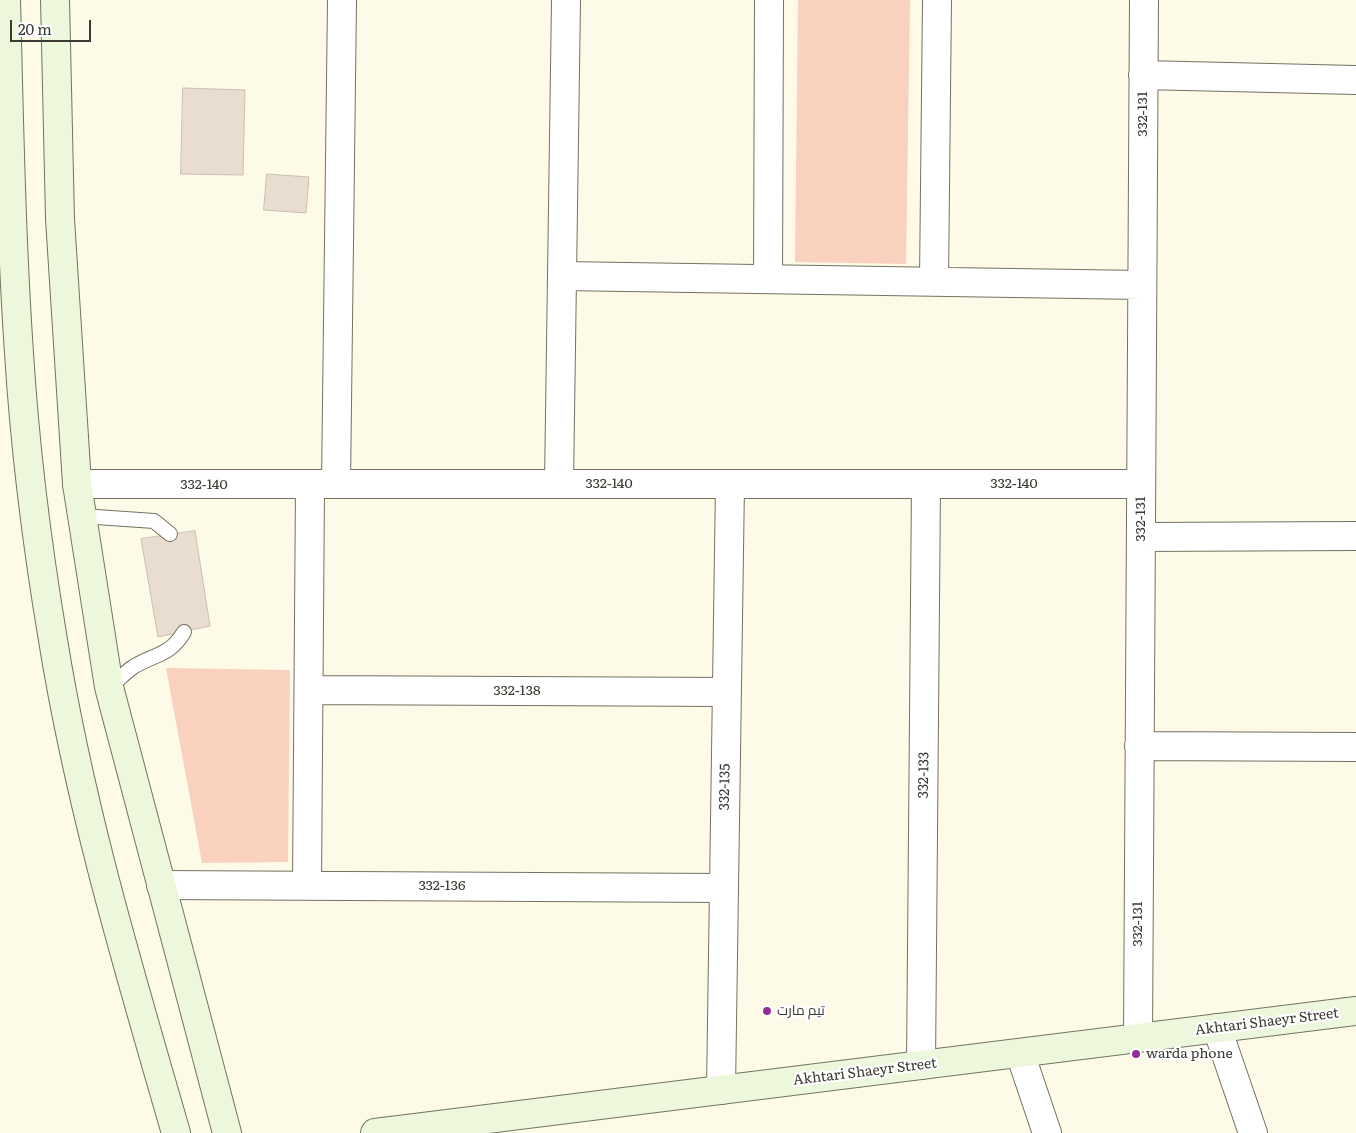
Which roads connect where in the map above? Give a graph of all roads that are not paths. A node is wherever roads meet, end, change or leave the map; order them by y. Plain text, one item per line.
1 (6, 0) edge
2 (55, 0) edge
3 (342, 0) edge
4 (566, 0) edge
5 (769, 0) edge
6 (937, 0) edge
7 (1144, 0) edge
8 (1143, 75) junction
9 (1356, 80) edge
10 (5, 154) edge
11 (562, 276) junction
12 (768, 279) junction
13 (934, 282) junction
14 (1142, 285) junction
15 (77, 484) junction
16 (323, 484) junction
17 (559, 484) junction
18 (730, 484) junction
19 (926, 484) junction
20 (1141, 484) junction
21 (82, 516) junction
22 (170, 534) dead end
23 (1356, 536) edge
24 (1141, 537) junction
25 (184, 632) dead end
26 (109, 687) junction
27 (308, 690) junction
28 (726, 692) junction
29 (1139, 746) junction
30 (1356, 747) edge
31 (161, 885) junction
32 (307, 886) junction
33 (724, 888) junction
34 (1356, 1011) edge
35 (1217, 1028) junction
36 (1138, 1038) junction
37 (1020, 1053) junction
38 (921, 1065) junction
39 (721, 1090) junction
40 (478, 1127) edge
41 (176, 1133) edge
42 (226, 1133) edge
43 (375, 1133) edge
44 (1047, 1133) edge
45 (1253, 1133) edge

1 - 10 main road
2 - 15 main road
3 - 16 street
4 - 11 street
5 - 12 street
6 - 13 street
7 - 8 street, 332-131
8 - 9 street
8 - 14 street, 332-131
10 - 41 main road
11 - 12 street
11 - 17 street
12 - 13 street
13 - 14 street
14 - 20 street, 332-131
15 - 16 street, 332-140
15 - 21 main road
16 - 17 street, 332-140
16 - 27 street
17 - 18 street, 332-140
18 - 19 street, 332-140
18 - 28 street, 332-135
19 - 20 street, 332-140
19 - 38 street, 332-133
20 - 24 street, 332-131
21 - 22 lane
21 - 26 main road
23 - 24 street
24 - 29 street, 332-131
25 - 26 lane
26 - 31 main road
27 - 28 street, 332-138
27 - 32 street
28 - 33 street, 332-135
29 - 30 street
29 - 36 street, 332-131
31 - 32 street, 332-136
31 - 42 main road
32 - 33 street, 332-136
33 - 39 street, 332-135
34 - 35 main road, Akhtari Shaeyr Street
35 - 36 main road, Akhtari Shaeyr Street
35 - 45 street
36 - 37 main road, Akhtari Shaeyr Street
37 - 38 main road, Akhtari Shaeyr Street
37 - 44 street
38 - 39 main road, Akhtari Shaeyr Street
39 - 40 main road, Akhtari Shaeyr Street
40 - 43 main road, Akhtari Shaeyr Street

